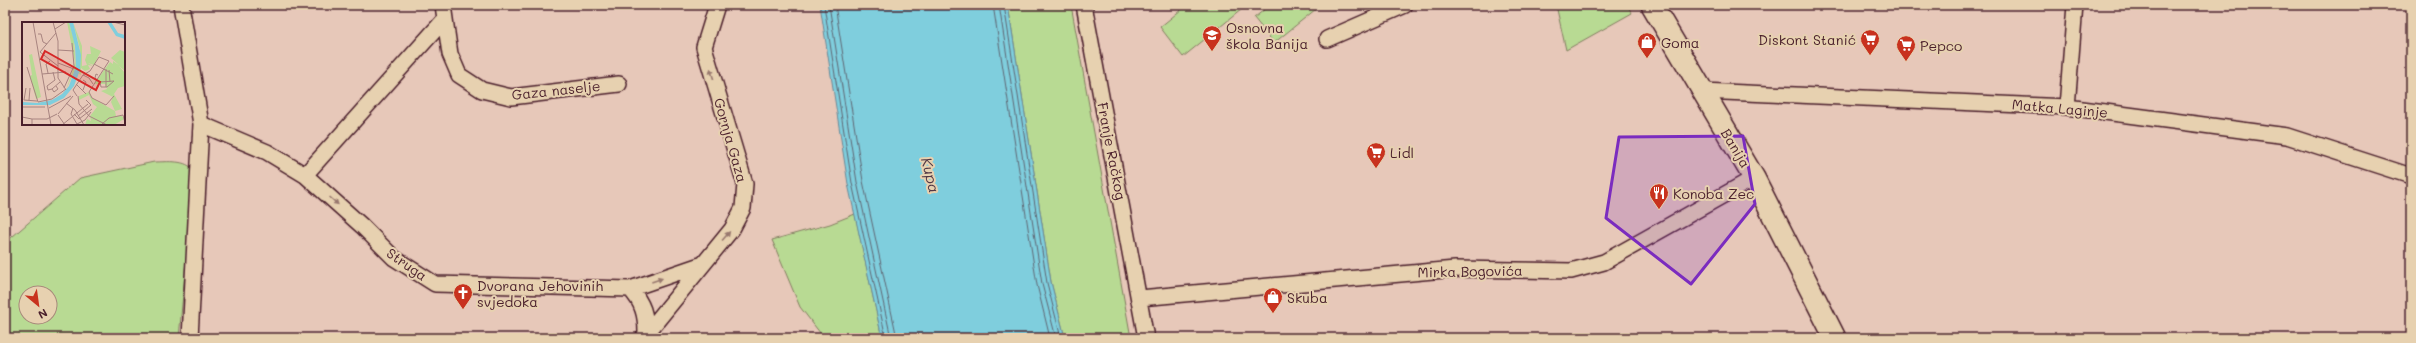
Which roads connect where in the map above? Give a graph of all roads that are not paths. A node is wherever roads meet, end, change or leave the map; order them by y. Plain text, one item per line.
1 (181, 5) edge
2 (718, 5) edge
3 (1084, 5) edge
4 (1405, 5) edge
5 (1652, 5) edge
6 (2075, 5) edge
7 (444, 12) edge
8 (1327, 39) dead end
9 (619, 84) dead end
10 (1702, 91) junction
11 (2067, 107) junction
12 (201, 124) junction
13 (305, 175) junction
14 (2411, 176) edge
15 (1754, 178) junction
16 (700, 265) junction
17 (630, 289) junction
18 (1140, 298) junction
19 (644, 336) edge
20 (190, 338) edge
21 (1146, 338) edge
22 (1835, 338) edge

1 - 12 street
16 -> 2 street, Gornja Gaza
3 - 18 street, Franje Račkog
4 - 8 street
5 - 10 main road, Banija
6 - 11 street
7 - 9 street, Gaza naselje
7 - 13 street, Gaza naselje
10 - 11 street, Matka Laginje
10 - 15 main road, Banija
11 - 14 street, Matka Laginje
12 - 13 street, Struga
12 - 20 street
13 -> 17 street, Struga
15 - 18 street, Mirka Bogovića
15 - 22 main road, Banija
17 -> 16 street, Struga
16 - 19 street
17 - 19 street
18 - 21 street, Franje Račkog

